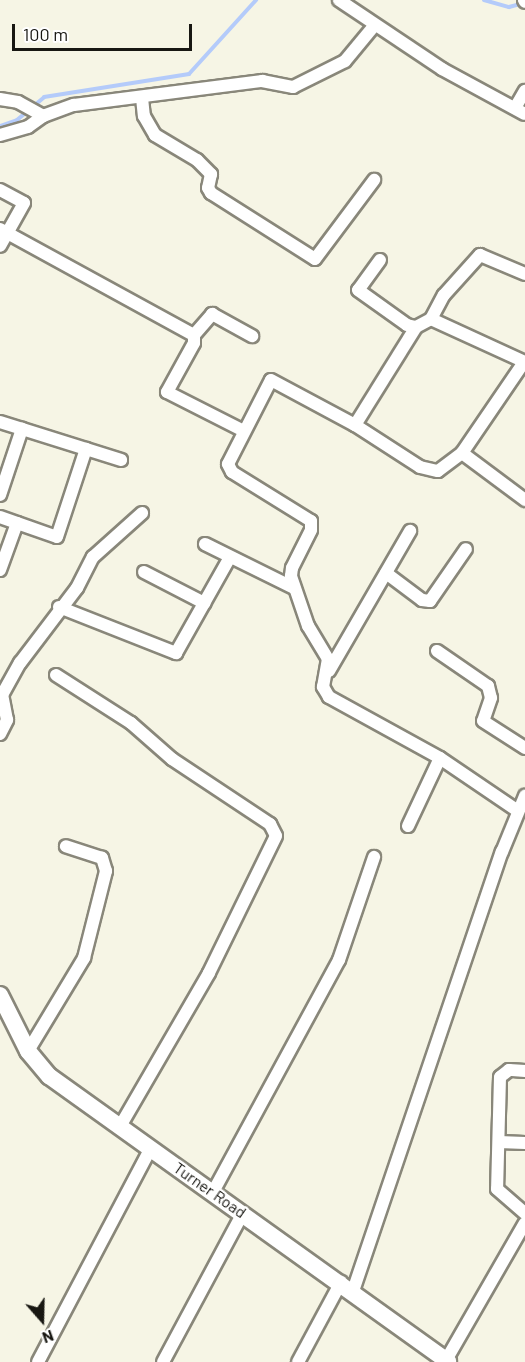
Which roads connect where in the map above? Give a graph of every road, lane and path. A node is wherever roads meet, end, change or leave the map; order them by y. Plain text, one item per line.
1 (341, 1) edge
2 (374, 26) junction
3 (525, 92) edge
4 (142, 98) junction
5 (0, 99) edge
6 (36, 111) junction
7 (520, 111) edge
8 (0, 135) edge
9 (374, 180) dead end
10 (0, 190) edge
11 (3, 231) edge
12 (0, 246) edge
13 (380, 260) dead end
14 (525, 274) edge
15 (431, 319) junction
16 (416, 327) junction
17 (194, 335) junction
18 (252, 336) dead end
19 (525, 362) edge
20 (0, 422) edge
21 (355, 425) junction
22 (22, 429) junction
23 (242, 430) junction
24 (86, 449) junction
25 (462, 453) junction
26 (121, 460) dead end
27 (0, 495) edge
28 (525, 500) edge
29 (142, 513) dead end
30 (0, 517) edge
31 (17, 523) junction
32 (410, 531) dead end
33 (205, 544) dead end
34 (466, 549) dead end
35 (230, 557) junction
36 (0, 570) edge
37 (144, 572) dead end
38 (386, 573) junction
39 (294, 588) junction
40 (204, 603) junction
41 (59, 607) junction
42 (437, 651) dead end
43 (329, 672) junction
44 (56, 675) dead end
45 (0, 734) edge
46 (525, 748) edge
47 (440, 758) junction
48 (525, 796) edge
49 (518, 811) junction
50 (408, 826) dead end
51 (66, 846) dead end
52 (374, 857) dead end
53 (0, 994) edge
54 (28, 1051) junction
55 (525, 1071) edge
56 (119, 1128) junction
57 (499, 1142) junction
58 (525, 1143) edge
59 (151, 1148) junction
60 (213, 1192) junction
61 (243, 1213) junction
62 (525, 1213) edge
63 (525, 1222) edge
64 (347, 1287) junction
65 (446, 1361) edge
66 (38, 1362) edge
67 (163, 1362) edge
68 (298, 1362) edge

1 - 2 street
2 - 4 street
2 - 7 street
3 - 7 street
4 - 6 street
4 - 9 street
5 - 6 street
6 - 8 street
10 - 11 street
11 - 12 street
11 - 17 street
13 - 16 street
14 - 15 street
15 - 16 street
15 - 19 street
16 - 21 street
17 - 18 street
17 - 23 street
19 - 25 street
20 - 22 street
21 - 23 street
21 - 25 street
22 - 24 street
22 - 27 street
23 - 39 street
24 - 26 street
24 - 31 street
25 - 28 street
29 - 41 street
30 - 31 street
31 - 36 street
32 - 38 street
33 - 35 street
34 - 38 street
35 - 39 street
35 - 40 street
37 - 40 street
38 - 43 street
39 - 43 street
40 - 41 street
41 - 45 street
42 - 46 street
43 - 47 street
44 - 56 street
47 - 49 street
47 - 50 street
48 - 49 street
49 - 64 street
51 - 54 street
52 - 60 street
53 - 54 main road, Turner Road
54 - 56 main road, Turner Road
55 - 57 street
56 - 59 main road, Turner Road
57 - 58 street
57 - 62 street
59 - 60 main road, Turner Road
59 - 66 street
60 - 61 main road, Turner Road
61 - 64 main road, Turner Road
61 - 67 street
63 - 65 street
64 - 65 main road, Turner Road
64 - 68 street

